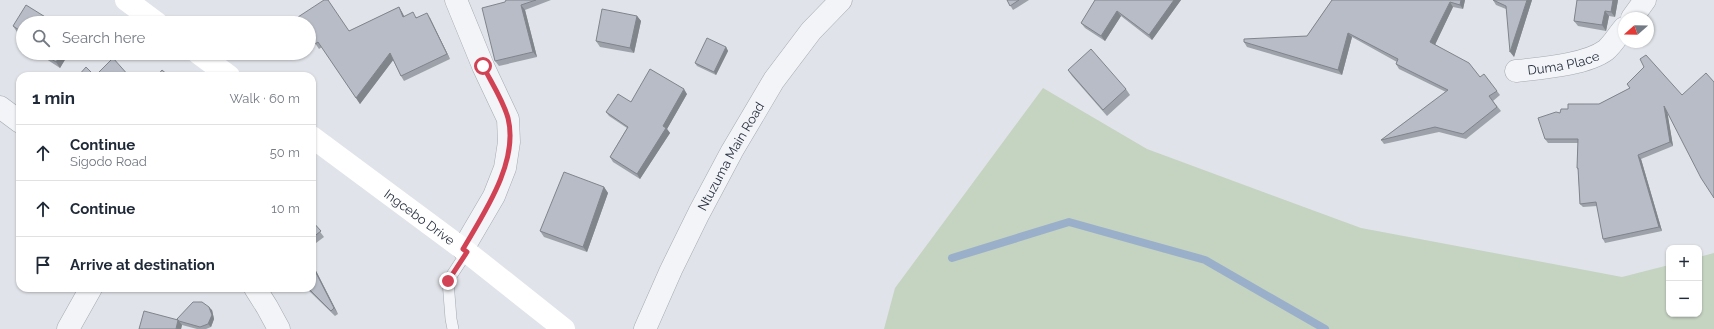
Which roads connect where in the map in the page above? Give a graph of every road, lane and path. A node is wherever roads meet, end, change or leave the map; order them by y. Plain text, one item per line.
1 (126, 0) edge
2 (456, 0) edge
3 (842, 0) edge
4 (1645, 0) edge
5 (1636, 12) edge
6 (148, 16) edge
7 (1618, 35) edge
8 (207, 60) edge
9 (1516, 71) dead end
10 (224, 72) edge
11 (0, 107) edge
12 (16, 119) edge
13 (316, 140) edge
14 (465, 251) junction
15 (89, 292) edge
16 (258, 292) edge
17 (68, 329) edge
18 (279, 329) edge
19 (453, 329) edge
20 (564, 329) edge
21 (645, 329) edge

1 - 6 main road
2 - 14 street
3 - 21 street, Ntuzuma Main Road
4 - 5 street
7 - 9 street, Duma Place
8 - 10 main road
11 - 12 street
13 - 14 main road, Ingcebo Drive
14 - 19 lane
14 - 20 main road, Ingcebo Drive
15 - 17 street
16 - 18 street

